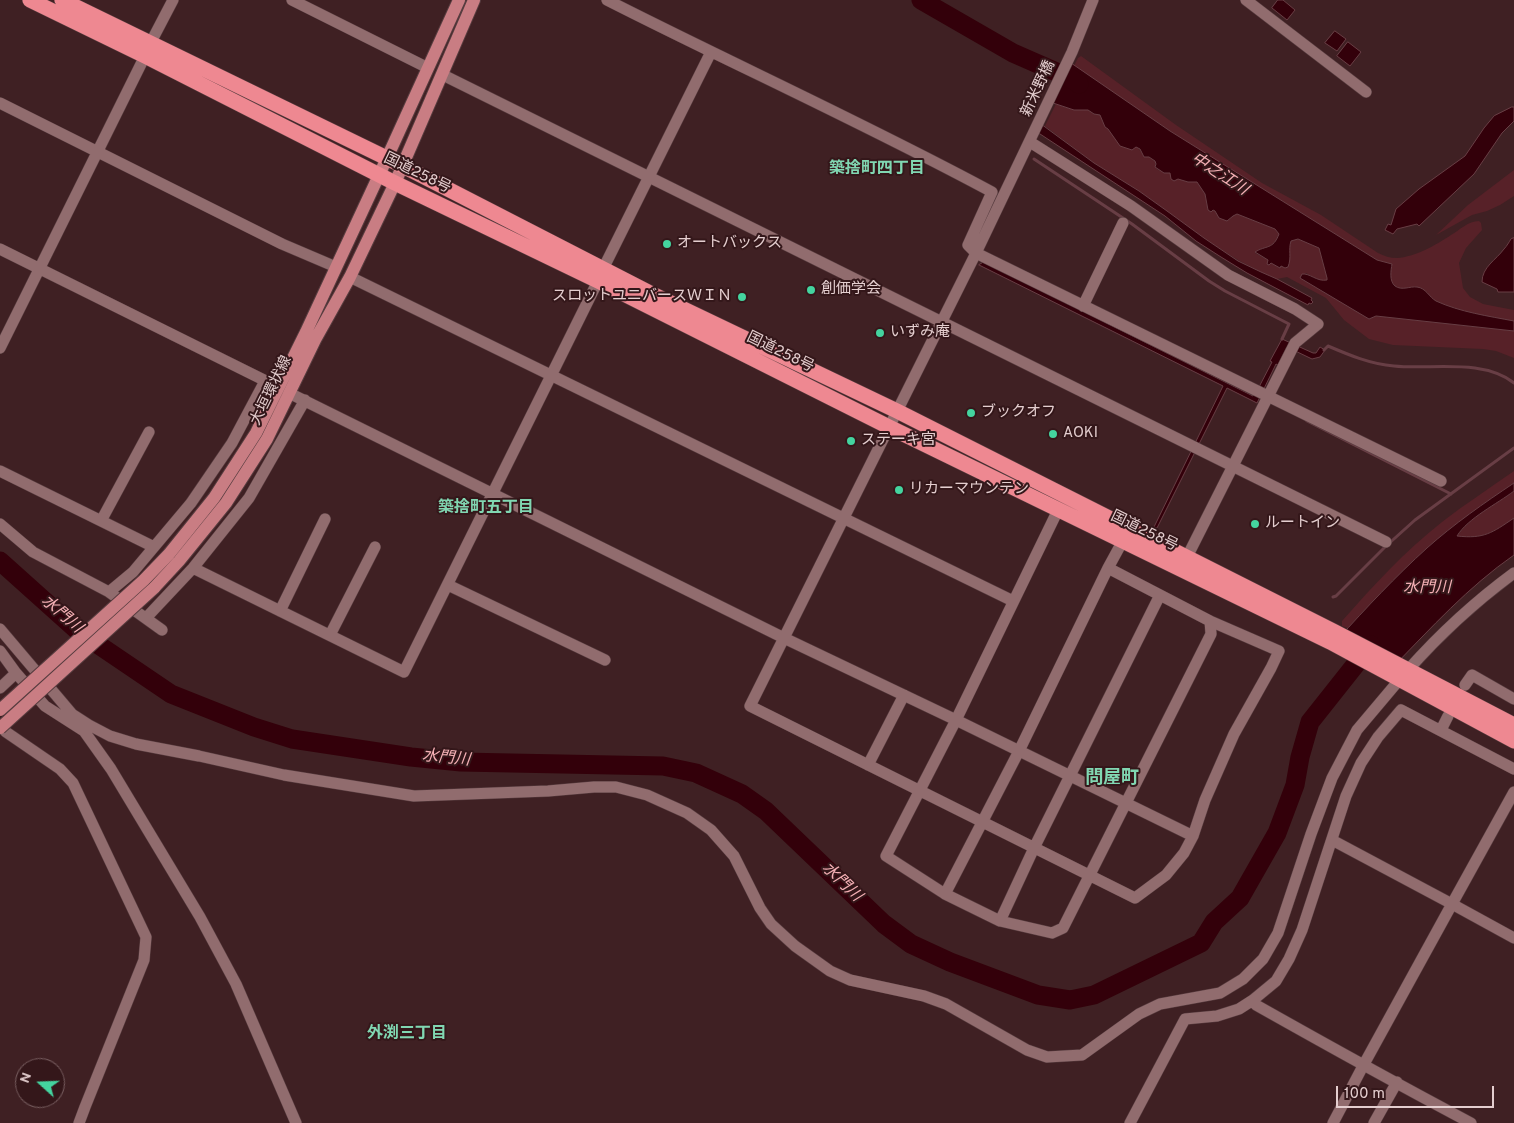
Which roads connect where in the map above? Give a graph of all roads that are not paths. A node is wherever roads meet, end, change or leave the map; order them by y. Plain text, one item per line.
1 (30, 0) edge
2 (62, 0) edge
3 (173, 0) edge
4 (292, 0) edge
5 (459, 0) edge
6 (474, 0) edge
7 (607, 0) edge
8 (1093, 0) edge
9 (1246, 0) edge
10 (147, 50) junction
11 (711, 52) junction
12 (428, 68) junction
13 (443, 75) junction
14 (1366, 92) dead end
15 (0, 103) edge
16 (1031, 140) junction
17 (97, 151) junction
18 (387, 158) junction
19 (403, 166) junction
20 (379, 175) junction
21 (649, 177) junction
22 (395, 183) junction
23 (1124, 223) dead end
24 (0, 249) edge
25 (976, 253) junction
26 (336, 267) junction
27 (40, 268) junction
28 (600, 275) junction
29 (350, 277) junction
30 (1083, 306) junction
31 (941, 322) junction
32 (0, 348) edge
33 (551, 375) junction
34 (265, 381) junction
35 (284, 390) junction
36 (1262, 394) junction
37 (305, 400) junction
38 (897, 411) junction
39 (889, 427) junction
40 (149, 432) dead end
41 (1234, 466) junction
42 (0, 471) edge
43 (1441, 481) dead end
44 (494, 493) junction
45 (1058, 510) junction
46 (325, 519) dead end
47 (843, 519) junction
48 (101, 521) junction
49 (0, 524) edge
50 (1126, 535) junction
51 (1386, 542) dead end
52 (375, 546) dead end
53 (154, 548) junction
54 (1187, 557) junction
55 (193, 568) junction
56 (1108, 568) junction
57 (1514, 573) edge
58 (149, 584) junction
59 (448, 585) junction
60 (109, 592) junction
61 (1160, 595) junction
62 (1013, 601) junction
63 (280, 611) junction
64 (146, 618) junction
65 (1210, 621) junction
66 (0, 629) edge
67 (162, 630) dead end
68 (330, 636) junction
69 (1332, 637) junction
70 (784, 638) junction
71 (0, 651) edge
72 (605, 660) dead end
73 (1401, 672) junction
74 (16, 674) junction
75 (1465, 685) dead end
76 (0, 688) edge
77 (904, 695) junction
78 (1514, 699) edge
79 (0, 710) edge
80 (1448, 716) dead end
81 (956, 720) junction
82 (1514, 725) edge
83 (0, 727) edge
84 (87, 728) junction
85 (1441, 730) junction
86 (1514, 741) edge
87 (1019, 751) junction
88 (868, 765) junction
89 (1514, 768) edge
90 (1070, 776) junction
91 (919, 790) junction
92 (1514, 792) edge
93 (1126, 803) junction
94 (981, 821) junction
95 (1193, 836) junction
96 (1332, 840) junction
97 (1034, 848) junction
98 (1090, 876) junction
99 (945, 894) junction
100 (1452, 904) junction
101 (1000, 921) junction
102 (1514, 938) edge
103 (1253, 1000) junction
104 (1363, 1066) junction
105 (1397, 1082) junction
106 (1454, 1119) edge
107 (80, 1123) edge
108 (296, 1123) edge
109 (1130, 1123) edge
110 (1334, 1123) edge
111 (1374, 1123) edge
112 (1471, 1123) edge

1 - 10 highway, 国道258号
2 - 10 highway, 国道258号
3 - 10 street
4 - 12 street
5 - 12 main road, 大垣環状線
6 - 13 main road, 大垣環状線
7 - 11 street
8 - 16 street, 新米野橋
9 - 14 street
10 - 17 street
10 - 18 highway, 国道258号
10 - 20 highway, 国道258号
11 - 21 street
11 - 25 street
12 - 18 main road, 大垣環状線
13 - 19 main road, 大垣環状線
13 - 21 street
15 - 17 street
16 - 25 street, 新米野橋
16 - 36 street
17 - 26 street
17 - 27 street
18 - 19 highway, 国道258号
18 - 20 main road, 大垣環状線
19 - 22 main road, 大垣環状線
19 - 28 highway, 国道258号
20 - 22 highway, 国道258号
20 - 26 main road, 大垣環状線
21 - 28 street
21 - 31 street
22 - 28 highway, 国道258号
22 - 29 main road, 大垣環状線
23 - 30 street
24 - 27 street
25 - 30 street
25 - 31 street, 新米野橋
26 - 35 main road, 大垣環状線
27 - 32 street
27 - 34 street
28 - 33 street
28 - 38 highway, 国道258号
28 - 39 highway, 国道258号
29 - 33 street
29 - 35 main road, 大垣環状線
30 - 36 street
31 - 38 street, 新米野橋
31 - 41 street
33 - 44 street
33 - 47 street
34 - 35 street
34 - 53 street
35 - 37 street
35 - 58 main road, 大垣環状線
36 - 41 street
36 - 43 street
37 - 44 street
37 - 55 street
38 - 39 street, 新米野橋
38 - 50 highway, 国道258号
39 - 45 highway, 国道258号
39 - 47 street, 新米野橋
40 - 48 street
41 - 51 street
41 - 54 street
42 - 48 street
44 - 59 street
44 - 70 street
45 - 50 highway, 国道258号
45 - 62 street
46 - 63 street
47 - 62 street
47 - 70 street, 新米野橋
48 - 53 street
49 - 60 street
50 - 54 highway, 国道258号
50 - 56 street
50 - 69 highway, 国道258号
52 - 68 street
53 - 60 street
54 - 69 highway, 国道258号
55 - 63 street
55 - 64 street
56 - 61 street
56 - 87 street
57 - 73 street
58 - 79 main road, 大垣環状線, bridge
58 - 83 main road, 大垣環状線, bridge
59 - 68 street
59 - 72 street
60 - 64 street
61 - 65 street
61 - 90 street
62 - 81 street
63 - 68 street
64 - 67 street
65 - 93 street
65 - 95 street
66 - 84 street
69 - 73 highway, 国道258号
70 - 77 street
70 - 88 street, 新米野橋
71 - 74 street
73 - 82 highway, 国道258号
73 - 84 street
73 - 86 highway, 国道258号
74 - 76 street
74 - 84 street
75 - 78 street
77 - 81 street
77 - 88 street
80 - 85 street
81 - 87 street
81 - 91 street
83 - 107 street
84 - 108 street
85 - 89 street
85 - 96 street
87 - 90 street
87 - 94 street
88 - 91 street
90 - 93 street
90 - 97 street
91 - 94 street
91 - 99 street
92 - 100 street
93 - 95 street
93 - 98 street
94 - 97 street
94 - 99 street
95 - 98 street
96 - 100 street
96 - 103 street
97 - 98 street
97 - 101 street
98 - 101 street
99 - 101 street
100 - 102 street
100 - 104 street
103 - 104 street
103 - 109 street
104 - 105 street
104 - 110 street
105 - 106 street
105 - 111 street
106 - 112 street

